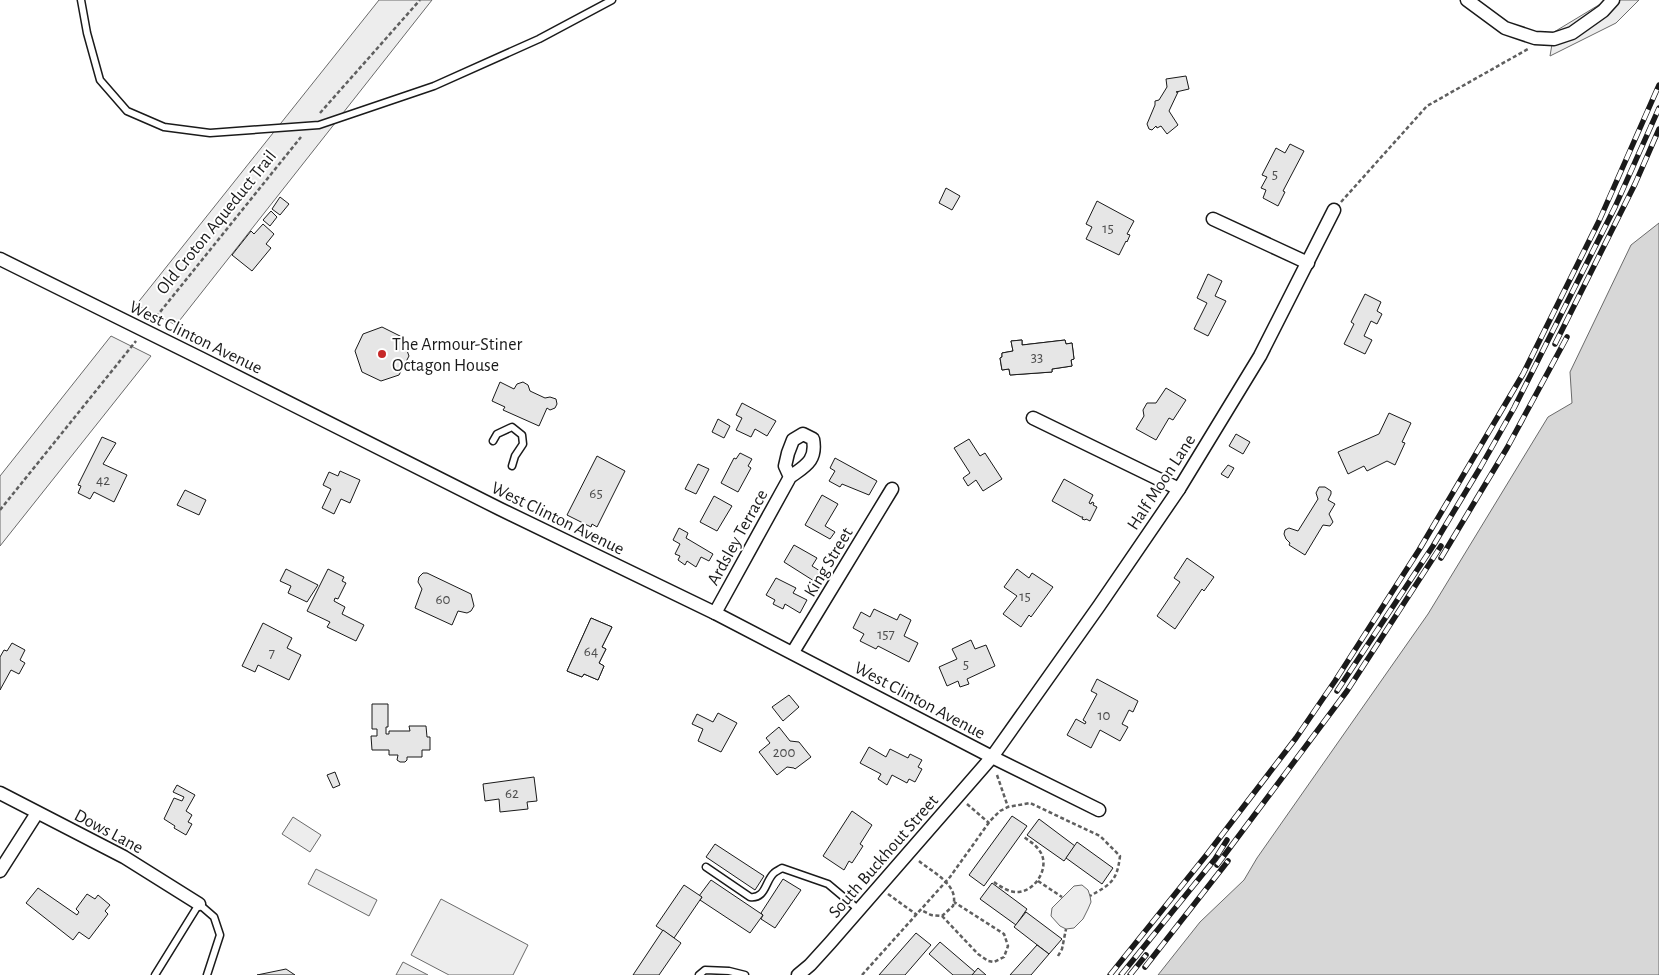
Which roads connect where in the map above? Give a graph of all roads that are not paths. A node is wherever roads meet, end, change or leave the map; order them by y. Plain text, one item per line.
1 (82, 0) edge
2 (612, 0) edge
3 (1467, 0) edge
4 (1614, 0) edge
5 (1334, 210) road end
6 (1213, 219) dead end
7 (0, 259) edge
8 (1308, 263) junction
9 (1034, 418) dead end
10 (493, 442) dead end
11 (512, 466) dead end
12 (790, 478) dead end
13 (892, 489) dead end
14 (1179, 489) junction
15 (715, 613) junction
16 (793, 652) junction
17 (992, 757) junction
18 (0, 793) edge
19 (1099, 810) dead end
20 (37, 813) junction
21 (706, 867) dead end
22 (0, 871) edge
23 (199, 904) junction
24 (859, 910) junction
25 (156, 975) edge
26 (207, 975) edge
27 (700, 975) edge
28 (745, 975) edge
29 (798, 975) edge

1 - 2 lane
3 - 4 street
5 - 8 street, Half Moon Lane
6 - 8 street
7 - 15 street, West Clinton Avenue
8 - 14 street, Half Moon Lane
9 - 14 street
10 - 11 lane
12 - 15 street, Ardsley Terrace
13 - 16 street, King Street
14 - 17 street, Half Moon Lane
15 - 16 street, West Clinton Avenue
16 - 17 street, West Clinton Avenue
17 - 19 street, West Clinton Avenue
17 - 24 street, South Buckhout Street
18 - 20 street, Dows Lane
20 - 22 street
20 - 23 street, Dows Lane
21 - 24 lane
23 - 25 lane
23 - 26 lane
24 - 29 street, South Buckhout Street
27 - 28 lane

